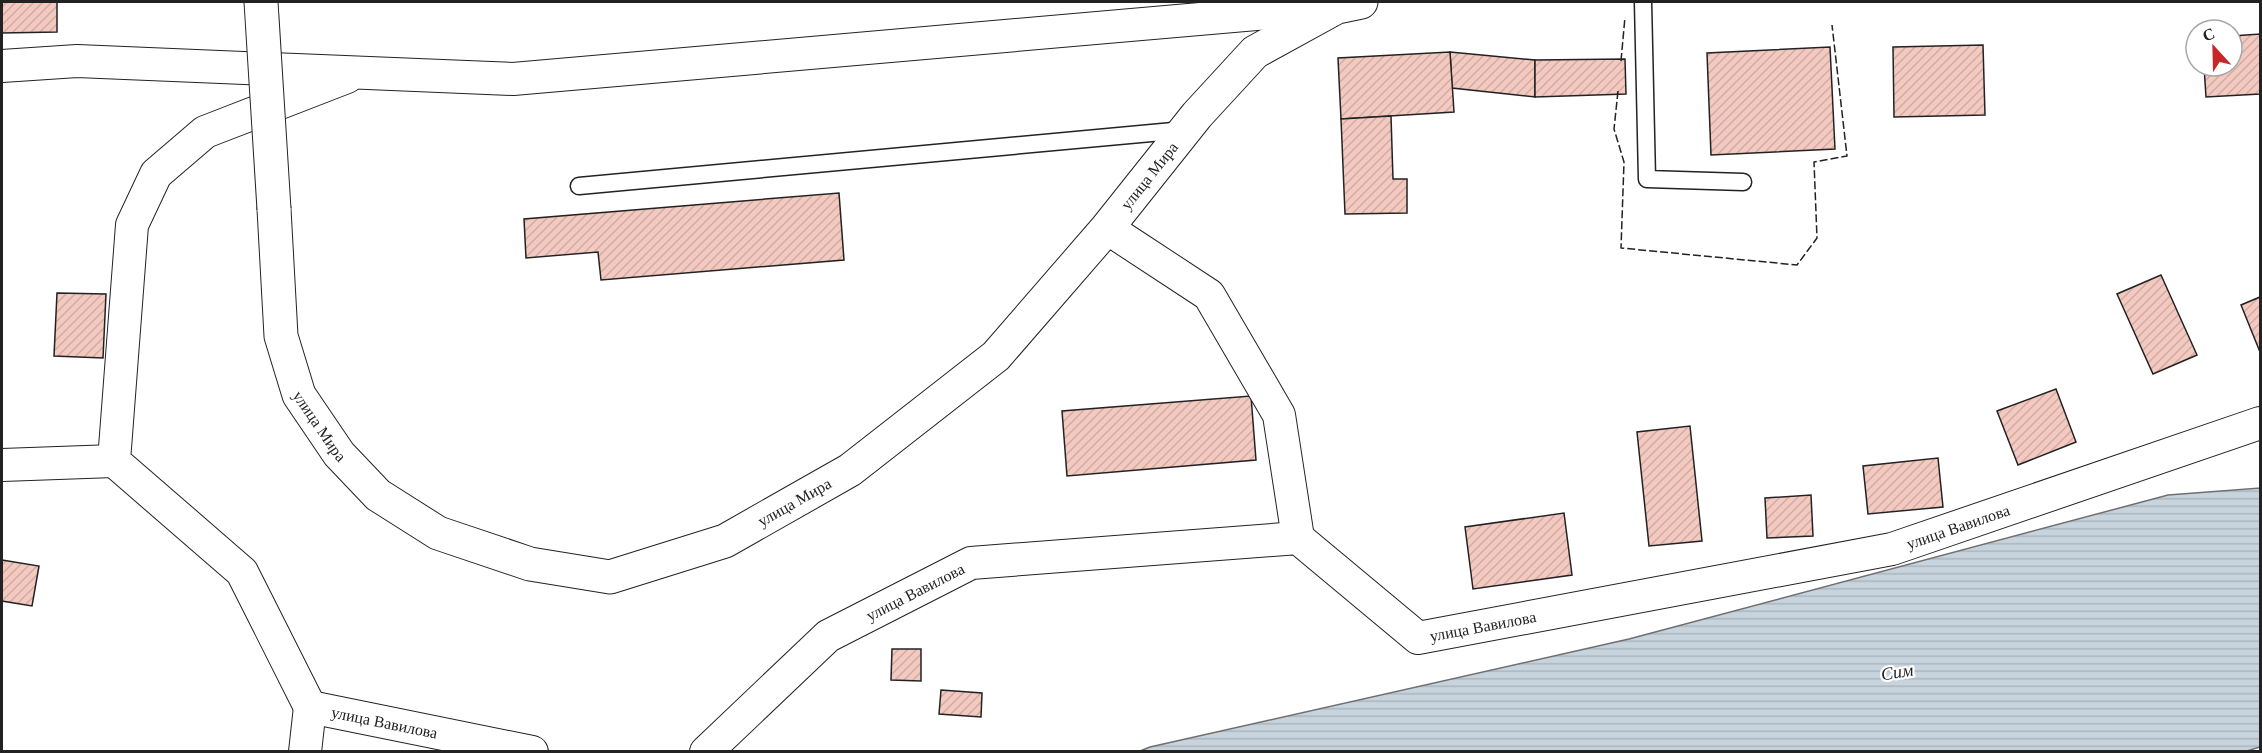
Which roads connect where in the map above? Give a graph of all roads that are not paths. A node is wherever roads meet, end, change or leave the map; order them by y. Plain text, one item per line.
1 (261, 2) edge
2 (1643, 2) edge
3 (1349, 4) edge
4 (2, 66) edge
5 (360, 72) junction
6 (1185, 130) junction
7 (1743, 182) dead end
8 (579, 186) dead end
9 (1107, 228) junction
10 (2260, 423) edge
11 (114, 461) junction
12 (2, 465) edge
13 (1298, 538) junction
14 (310, 707) junction
15 (304, 752) edge
16 (532, 752) edge
17 (706, 752) edge

1 - 9 street, улица Мира, bridge
2 - 7 lane
3 - 5 street
3 - 6 street, улица Мира
4 - 5 street
5 - 11 street
6 - 8 lane
6 - 9 street, улица Мира
9 - 13 street
10 - 13 street, улица Вавилова
11 - 12 street
11 - 14 street
13 - 17 street, улица Вавилова
14 - 15 street
14 - 16 street, улица Вавилова

